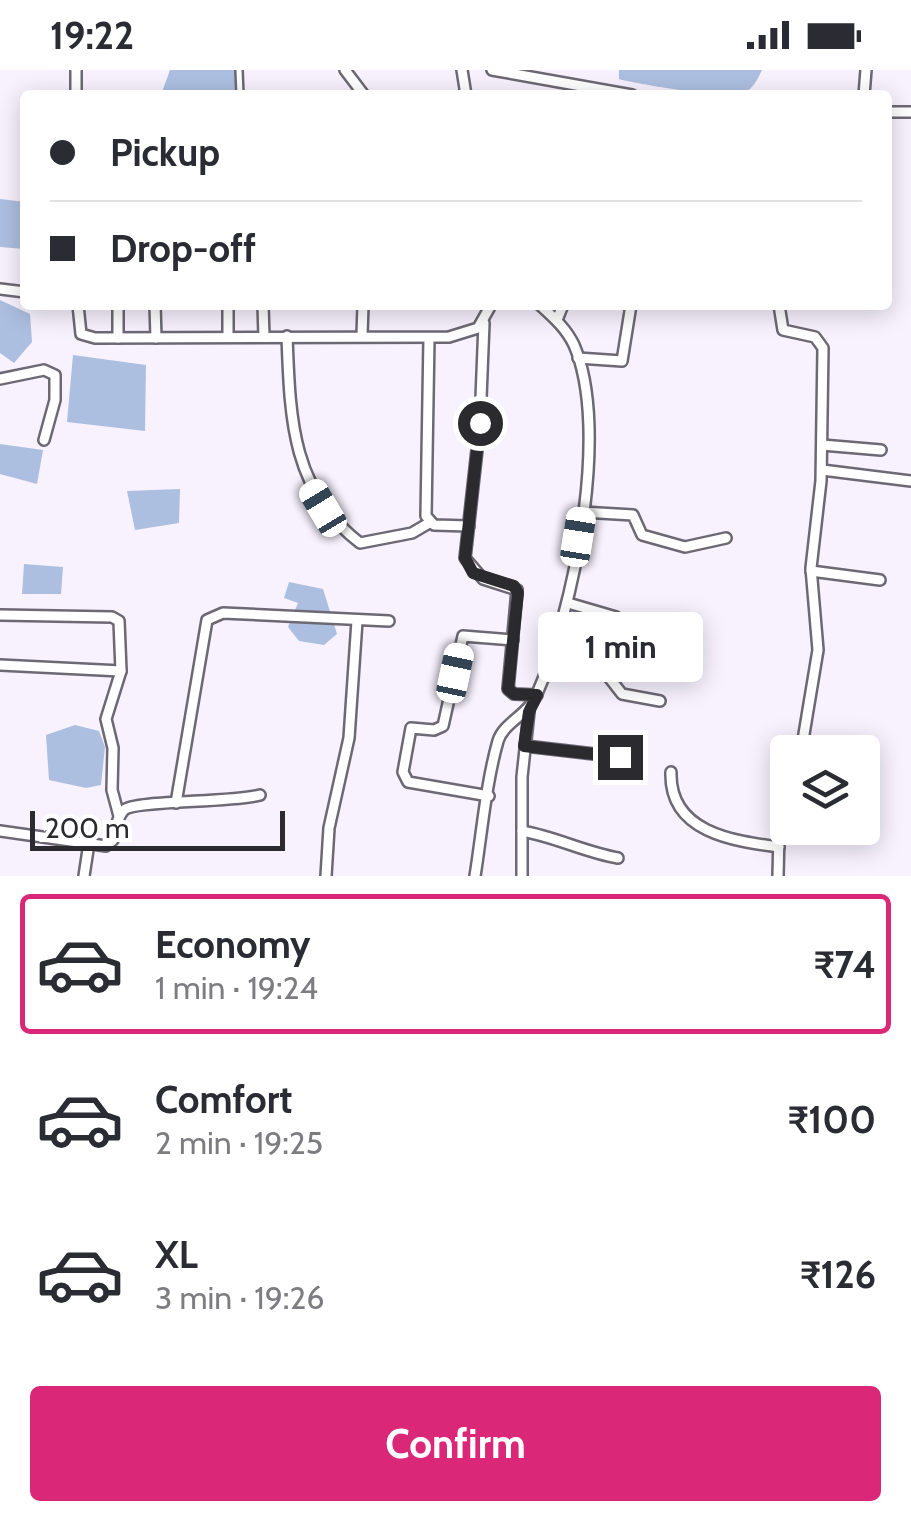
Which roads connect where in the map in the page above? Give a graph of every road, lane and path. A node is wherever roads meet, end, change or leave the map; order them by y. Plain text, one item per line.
1 (345, 70) edge
2 (492, 70) edge
3 (360, 90) edge
4 (602, 90) edge
5 (79, 310) edge
6 (118, 310) edge
7 (154, 310) edge
8 (228, 310) edge
9 (263, 310) edge
10 (363, 310) edge
11 (489, 310) edge
12 (546, 310) edge
13 (561, 310) edge
14 (630, 310) edge
15 (780, 310) edge
16 (557, 320) junction
17 (484, 322) junction
18 (362, 335) junction
19 (287, 336) junction
20 (228, 337) junction
21 (264, 337) junction
22 (118, 338) junction
23 (156, 338) junction
24 (429, 338) junction
25 (578, 358) junction
26 (0, 379) edge
27 (44, 440) dead end
28 (822, 445) junction
29 (880, 450) dead end
30 (822, 470) junction
31 (911, 480) edge
32 (582, 512) junction
33 (429, 522) junction
34 (469, 526) junction
35 (726, 538) dead end
36 (811, 571) junction
37 (880, 580) dead end
38 (568, 602) junction
39 (0, 615) edge
40 (616, 617) dead end
41 (356, 620) junction
42 (388, 621) dead end
43 (514, 640) junction
44 (551, 657) junction
45 (0, 665) edge
46 (122, 671) junction
47 (537, 695) junction
48 (660, 702) dead end
49 (529, 712) junction
50 (804, 735) edge
51 (524, 746) junction
52 (620, 757) dead end
53 (671, 772) dead end
54 (260, 796) dead end
55 (489, 796) junction
56 (176, 804) junction
57 (119, 816) junction
58 (0, 831) edge
59 (522, 831) junction
60 (89, 843) junction
61 (779, 847) joint
62 (618, 858) dead end
63 (84, 876) edge
64 (326, 876) edge
65 (475, 876) edge
66 (522, 876) edge
67 (778, 876) edge

1 - 3 street
2 - 4 street
5 - 22 street
6 - 22 street
7 - 23 street
8 - 20 street
9 - 21 street
10 - 18 street
11 - 17 street
12 - 16 street
13 - 16 street
14 - 25 street
15 - 28 street
16 - 25 street
17 - 24 street
17 - 34 street
18 - 19 street
18 - 24 street
19 - 21 street
19 - 33 street
20 - 21 street
20 - 23 street
22 - 23 street
24 - 33 street
25 - 32 street
26 - 27 street
28 - 29 street
28 - 30 street
30 - 31 street
30 - 36 street
32 - 35 street
32 - 38 street
33 - 34 street
34 - 43 street
36 - 37 street
36 - 50 street
38 - 40 street
38 - 44 street
39 - 46 street
41 - 42 street
41 - 56 street
41 - 64 street
43 - 47 street
43 - 55 street
44 - 47 street
44 - 48 street
45 - 46 street
46 - 57 street
47 - 49 street
49 - 51 street
49 - 55 street
51 - 52 street
51 - 59 street
53 - 61 street
54 - 56 street
55 - 65 street
56 - 57 street
57 - 60 street
58 - 60 street
59 - 62 street
59 - 66 street
60 - 63 street
61 - 67 street

